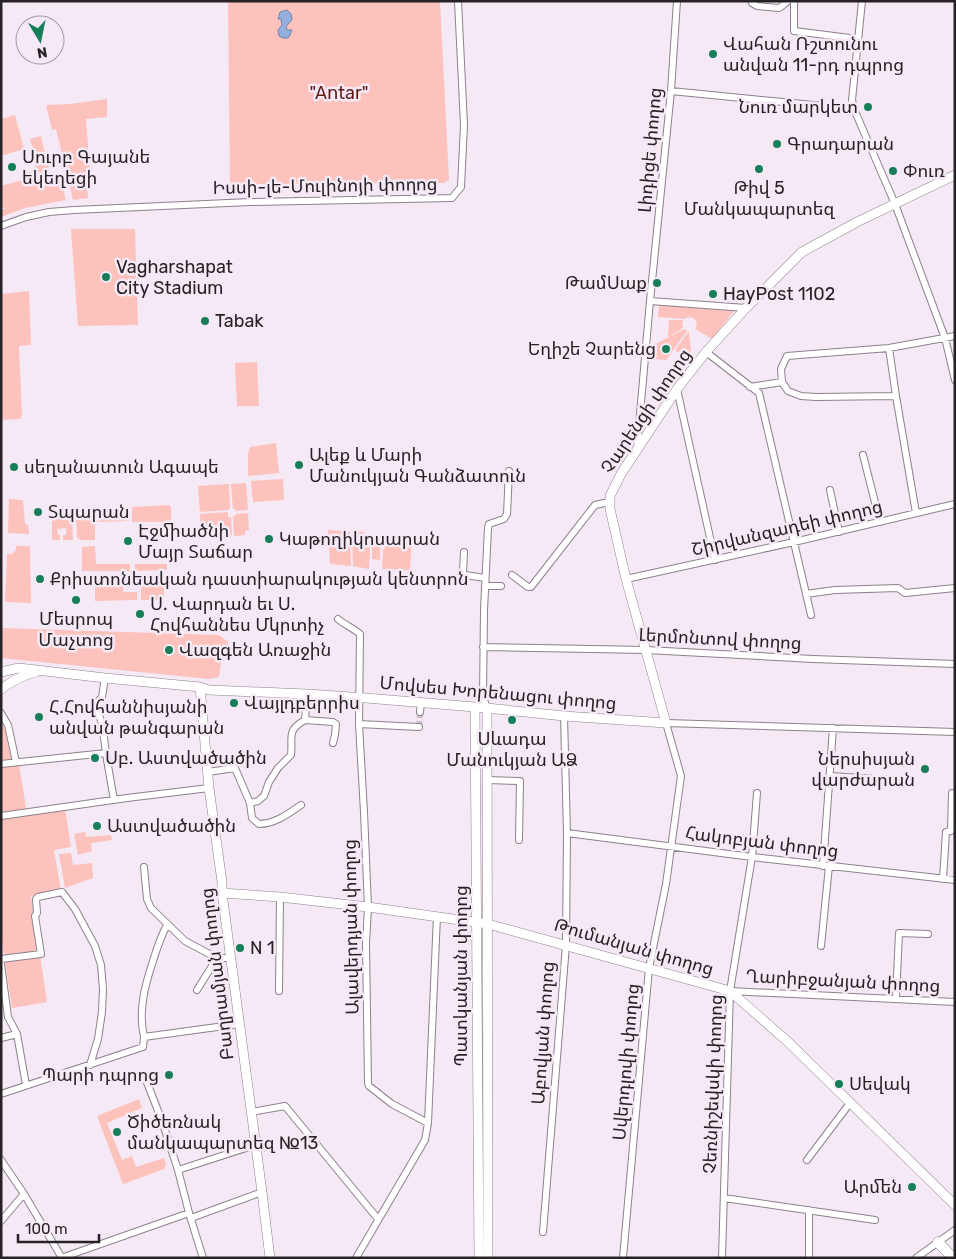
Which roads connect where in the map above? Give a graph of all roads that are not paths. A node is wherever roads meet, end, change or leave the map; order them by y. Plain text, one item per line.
1 (458, 1) edge
2 (677, 1) edge
3 (752, 1) edge
4 (788, 1) edge
5 (794, 1) edge
6 (862, 1) edge
7 (858, 39) junction
8 (671, 91) junction
9 (854, 109) junction
10 (955, 174) edge
11 (895, 204) junction
12 (1, 226) edge
13 (650, 301) junction
14 (746, 308) junction
15 (955, 336) edge
16 (945, 338) junction
17 (889, 348) junction
18 (706, 352) junction
19 (955, 380) edge
20 (782, 382) junction
21 (750, 387) junction
22 (677, 389) junction
23 (896, 396) junction
24 (638, 448) junction
25 (863, 455) dead end
26 (509, 470) dead end
27 (830, 490) dead end
28 (609, 502) junction
29 (955, 504) edge
30 (916, 513) junction
31 (880, 522) junction
32 (839, 532) junction
33 (794, 542) junction
34 (464, 552) dead end
35 (715, 560) junction
36 (512, 575) dead end
37 (485, 578) junction
38 (626, 579) junction
39 (485, 586) junction
40 (501, 586) dead end
41 (955, 588) edge
42 (806, 594) junction
43 (811, 615) dead end
44 (338, 619) dead end
45 (483, 647) junction
46 (646, 650) junction
47 (955, 664) edge
48 (1, 667) edge
49 (19, 668) junction
50 (40, 671) junction
51 (1, 672) edge
52 (105, 678) junction
53 (200, 687) junction
54 (1, 689) edge
55 (307, 694) junction
56 (483, 697) junction
57 (359, 698) junction
58 (475, 707) junction
59 (487, 708) junction
60 (1, 713) edge
61 (564, 716) junction
62 (306, 720) junction
63 (666, 723) junction
64 (359, 724) junction
65 (419, 727) dead end
66 (833, 728) junction
67 (955, 732) edge
68 (333, 743) dead end
69 (106, 753) junction
70 (16, 762) junction
71 (1, 764) edge
72 (208, 772) junction
73 (830, 776) junction
74 (487, 780) junction
75 (906, 781) dead end
76 (209, 788) junction
77 (757, 793) dead end
78 (952, 794) dead end
79 (114, 800) junction
80 (250, 803) junction
81 (301, 805) dead end
82 (1, 816) edge
83 (567, 833) junction
84 (519, 840) dead end
85 (670, 846) junction
86 (752, 857) junction
87 (826, 866) junction
88 (144, 867) dead end
89 (943, 879) junction
90 (955, 880) edge
91 (222, 893) junction
92 (280, 897) junction
93 (368, 907) junction
94 (437, 916) junction
95 (477, 922) junction
96 (167, 924) junction
97 (488, 924) junction
98 (928, 934) dead end
99 (566, 945) junction
100 (822, 946) dead end
101 (217, 958) junction
102 (230, 958) junction
103 (1, 959) edge
104 (1, 964) edge
105 (650, 968) junction
106 (197, 990) dead end
107 (279, 991) dead end
108 (730, 991) junction
109 (896, 998) junction
110 (955, 1002) edge
111 (239, 1024) junction
112 (17, 1034) junction
113 (144, 1037) junction
114 (1, 1038) edge
115 (90, 1065) junction
116 (146, 1080) dead end
117 (26, 1085) junction
118 (1, 1094) edge
119 (850, 1103) junction
120 (251, 1112) junction
121 (428, 1123) junction
122 (255, 1145) junction
123 (1, 1160) edge
124 (807, 1160) dead end
125 (178, 1170) junction
126 (262, 1192) junction
127 (24, 1194) junction
128 (483, 1197) junction
129 (724, 1198) junction
130 (955, 1205) edge
131 (809, 1210) junction
132 (190, 1215) junction
133 (378, 1219) junction
134 (875, 1220) dead end
135 (1, 1222) edge
136 (955, 1230) edge
137 (543, 1232) dead end
138 (938, 1242) junction
139 (62, 1258) edge
140 (203, 1258) edge
141 (270, 1258) edge
142 (356, 1258) edge
143 (478, 1258) edge
144 (488, 1258) edge
145 (623, 1258) edge
146 (722, 1258) edge
147 (809, 1258) edge
148 (916, 1258) edge
149 (953, 1258) edge

1 - 12 street, Իսսի-լե-Մուլինոյի փողոց
2 - 8 street, Լիդիցե փողոց
3 - 4 street
5 - 7 street
6 - 7 street
7 - 9 street
8 - 9 street
8 - 13 street, Լիդիցե փողոց
9 - 11 street
10 - 11 main road, Չարենցի փողոց
11 - 14 main road, Չարենցի փողոց
11 - 16 street
13 - 14 street
13 - 24 street, Լիդիցե փողոց
14 - 18 main road, Չարենցի փողոց
15 - 16 street
16 - 17 street
16 - 19 street
17 - 20 street
17 - 23 street
18 - 21 street
18 - 22 main road, Չարենցի փողոց
20 - 21 street
20 - 23 street
21 - 33 street
22 - 24 main road, Չարենցի փողոց
22 - 35 street
23 - 30 street
24 - 28 main road, Չարենցի փողոց
25 - 31 street
26 - 37 street, Պատկանյան փողոց
27 - 32 street
28 - 36 street
28 - 38 main road, Չարենցի փողոց
29 - 30 street, Շիրվանզադեի փողոց
30 - 31 street, Շիրվանզադեի փողոց
31 - 32 street, Շիրվանզադեի փողոց
32 - 33 street, Շիրվանզադեի փողոց
33 - 35 street, Շիրվանզադեի փողոց
33 - 42 street
34 - 37 street
35 - 38 street, Շիրվանզադեի փողոց
37 - 39 street, Պատկանյան փողոց
38 - 46 main road, Չարենցի փողոց
39 - 40 street
39 - 45 street, Պատկանյան փողոց
41 - 42 street
42 - 43 street
44 - 57 street, Ալավերդյան փողոց
45 - 46 street, Լերմոնտով փողոց
45 - 56 street, Պատկանյան փողոց
46 - 47 street, Լերմոնտով փողոց
46 - 63 main road, Չարենցի փողոց
48 - 49 main road
49 - 50 main road, Մովսես Խորենացու փողոց
49 - 51 main road, Մովսես Խորենացու փողոց
50 - 52 main road, Մովսես Խորենացու փողոց
50 - 54 main road, Մովսես Խորենացու փողոց
52 - 53 main road, Մովսես Խորենացու փողոց
52 - 69 street
53 - 55 main road, Մովսես Խորենացու փողոց
53 - 72 main road, Բաղրամյան փողոց
55 - 57 main road, Մովսես Խորենացու փողոց
55 - 62 street
56 - 58 street
56 - 59 street, Պատկանյան փողոց
57 - 58 main road, Մովսես Խորենացու փողոց
57 - 64 street, Ալավերդյան փողոց
58 - 59 main road, Մովսես Խորենացու փողոց
58 - 95 main road, Պատկանյան փողոց
59 - 61 main road, Մովսես Խորենացու փողոց
59 - 74 main road, Պատկանյան փողոց
60 - 70 street
61 - 63 main road, Մովսես Խորենացու փողոց
61 - 83 street, Աբովյան փողոց
62 - 68 street
62 - 80 street
63 - 66 street, Մովսես Խորենացու փողոց
63 - 85 street, Սվերդլովի փողոց
64 - 65 street
64 - 93 street, Ալավերդյան փողոց
66 - 67 street, Մովսես Խորենացու փողոց
66 - 73 street
69 - 70 street
69 - 79 street
70 - 71 street
72 - 76 main road, Բաղրամյան փողոց
72 - 80 street
73 - 75 street
73 - 87 street
74 - 84 street
74 - 97 main road, Պատկանյան փողոց
76 - 79 street
76 - 91 main road, Բաղրամյան փողոց
77 - 86 street, Չեռնիշեվսկի փողոց
78 - 89 street
79 - 82 street
80 - 81 street
83 - 85 street, Հակոբյան փողոց
83 - 99 street, Աբովյան փողոց
85 - 86 street, Հակոբյան փողոց
85 - 105 street, Սվերդլովի փողոց
86 - 87 street, Հակոբյան փողոց
86 - 108 street, Չեռնիշեվսկի փողոց
87 - 89 street, Հակոբյան փողոց
87 - 100 street
88 - 96 street
89 - 90 street, Հակոբյան փողոց
91 - 92 main road, Թումանյան փողոց
91 - 102 main road, Բաղրամյան փողոց
92 - 93 main road, Թումանյան փողոց
92 - 107 street
93 - 94 main road, Թումանյան փողոց
93 - 121 street, Ալավերդյան փողոց
94 - 95 main road, Թումանյան փողոց
94 - 121 street
95 - 97 main road, Թումանյան փողոց
95 - 128 main road, Պատկանյան փողոց
96 - 101 street
96 - 113 street
97 - 99 main road, Թումանյան փողոց
97 - 128 main road, Պատկանյան փողոց
98 - 109 street
99 - 105 main road, Թումանյան փողոց
99 - 137 street, Աբովյան փողոց
101 - 102 street
101 - 106 street
102 - 111 main road, Բաղրամյան փողոց
103 - 115 street
104 - 112 street
105 - 108 main road, Թումանյան փողոց
105 - 145 street, Սվերդլովի փողոց
108 - 109 street, Ղարիբջանյան փողոց
108 - 119 main road, Թումանյան փողոց
108 - 129 street, Չեռնիշեվսկի փողոց
109 - 110 street, Ղարիբջանյան փողոց
111 - 113 street
111 - 120 main road, Բաղրամյան փողոց
112 - 114 street
112 - 117 street
113 - 115 street
115 - 117 street
116 - 125 street
117 - 118 street
119 - 124 street
119 - 130 main road, Թումանյան փողոց
120 - 122 main road, Բաղրամյան փողոց
120 - 133 street
121 - 133 street
122 - 125 street
122 - 126 main road, Բաղրամյան փողոց
123 - 127 street
125 - 132 street
126 - 132 street
126 - 141 main road, Բաղրամյան փողոց
127 - 135 street
127 - 139 street
128 - 143 main road, Պատկանյան փողոց
128 - 144 main road, Պատկանյան փողոց
129 - 131 street
129 - 146 street, Չեռնիշեվսկի փողոց
131 - 134 street
131 - 147 street
132 - 139 street
132 - 140 street
133 - 142 street
136 - 138 street
138 - 148 street
138 - 149 highway

